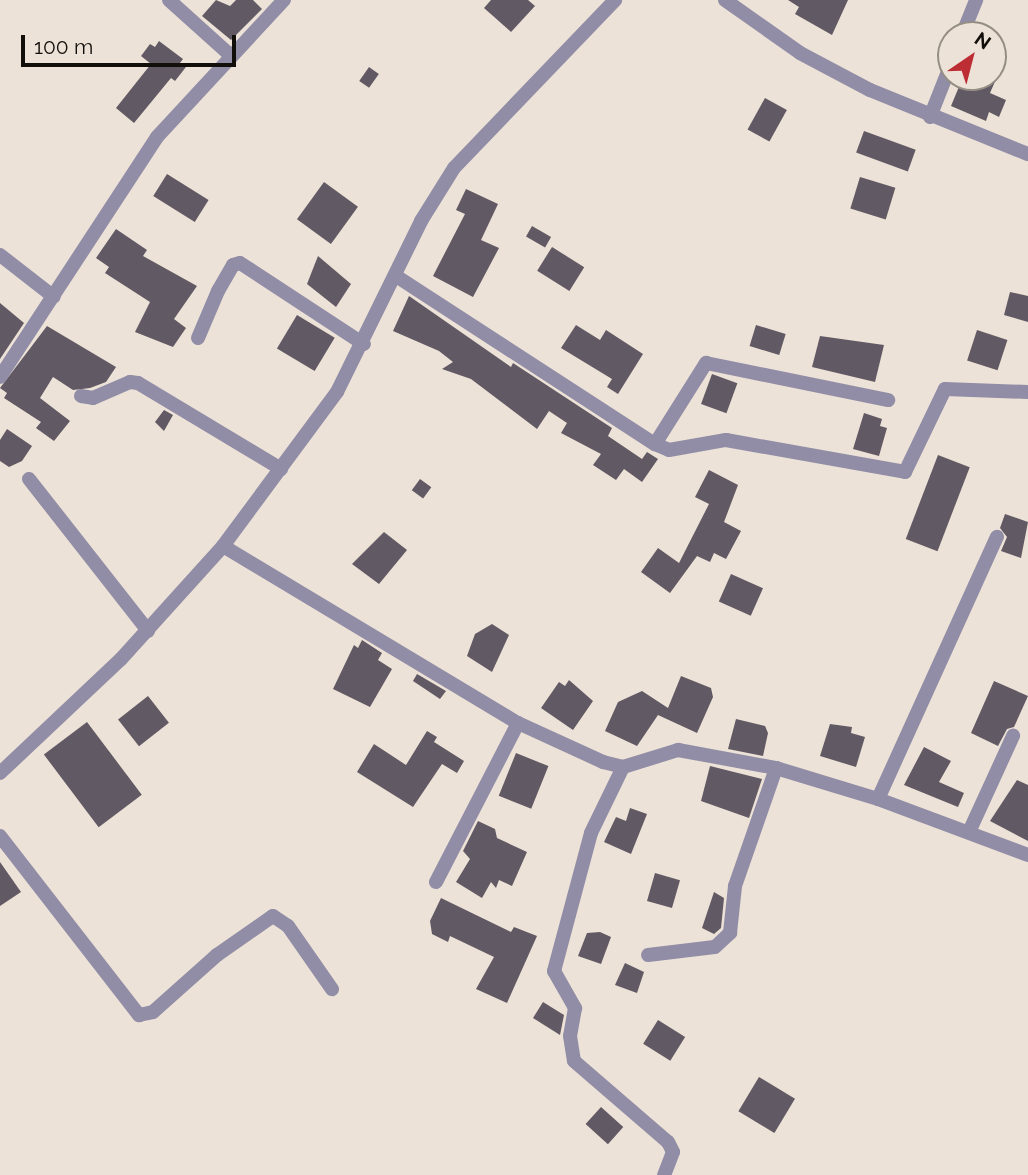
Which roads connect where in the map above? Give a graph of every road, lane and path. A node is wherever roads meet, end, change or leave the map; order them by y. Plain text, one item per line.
1 (169, 0) edge
2 (284, 0) edge
3 (615, 0) edge
4 (725, 0) edge
5 (976, 0) edge
6 (968, 21) edge
7 (230, 55) junction
8 (940, 91) edge
9 (930, 117) junction
10 (1028, 154) edge
11 (0, 255) edge
12 (396, 276) junction
13 (54, 297) junction
14 (198, 338) dead end
15 (364, 344) junction
16 (0, 377) edge
17 (1028, 392) edge
18 (80, 396) dead end
19 (888, 400) dead end
20 (655, 444) junction
21 (281, 470) junction
22 (29, 479) dead end
23 (997, 537) dead end
24 (223, 546) junction
25 (148, 631) junction
26 (518, 723) junction
27 (1013, 736) dead end
28 (624, 767) junction
29 (776, 768) junction
30 (0, 773) edge
31 (878, 799) junction
32 (969, 832) junction
33 (0, 836) edge
34 (1028, 855) edge
35 (436, 882) dead end
36 (648, 955) dead end
37 (332, 989) dead end
38 (664, 1175) edge

1 - 7 street
2 - 7 street
3 - 12 street
4 - 9 street
5 - 6 street
7 - 13 street
8 - 9 street
9 - 10 street
11 - 13 street
12 - 15 street
12 - 20 street
13 - 16 street
14 - 15 street
15 - 21 street
17 - 20 street
18 - 21 street
19 - 20 street
21 - 24 street
22 - 25 street
23 - 31 street
24 - 25 street
24 - 26 street
25 - 30 street
26 - 28 street
26 - 35 street
27 - 32 street
28 - 29 street
28 - 38 street
29 - 31 street
29 - 36 street
31 - 32 street
32 - 34 street
33 - 37 street

